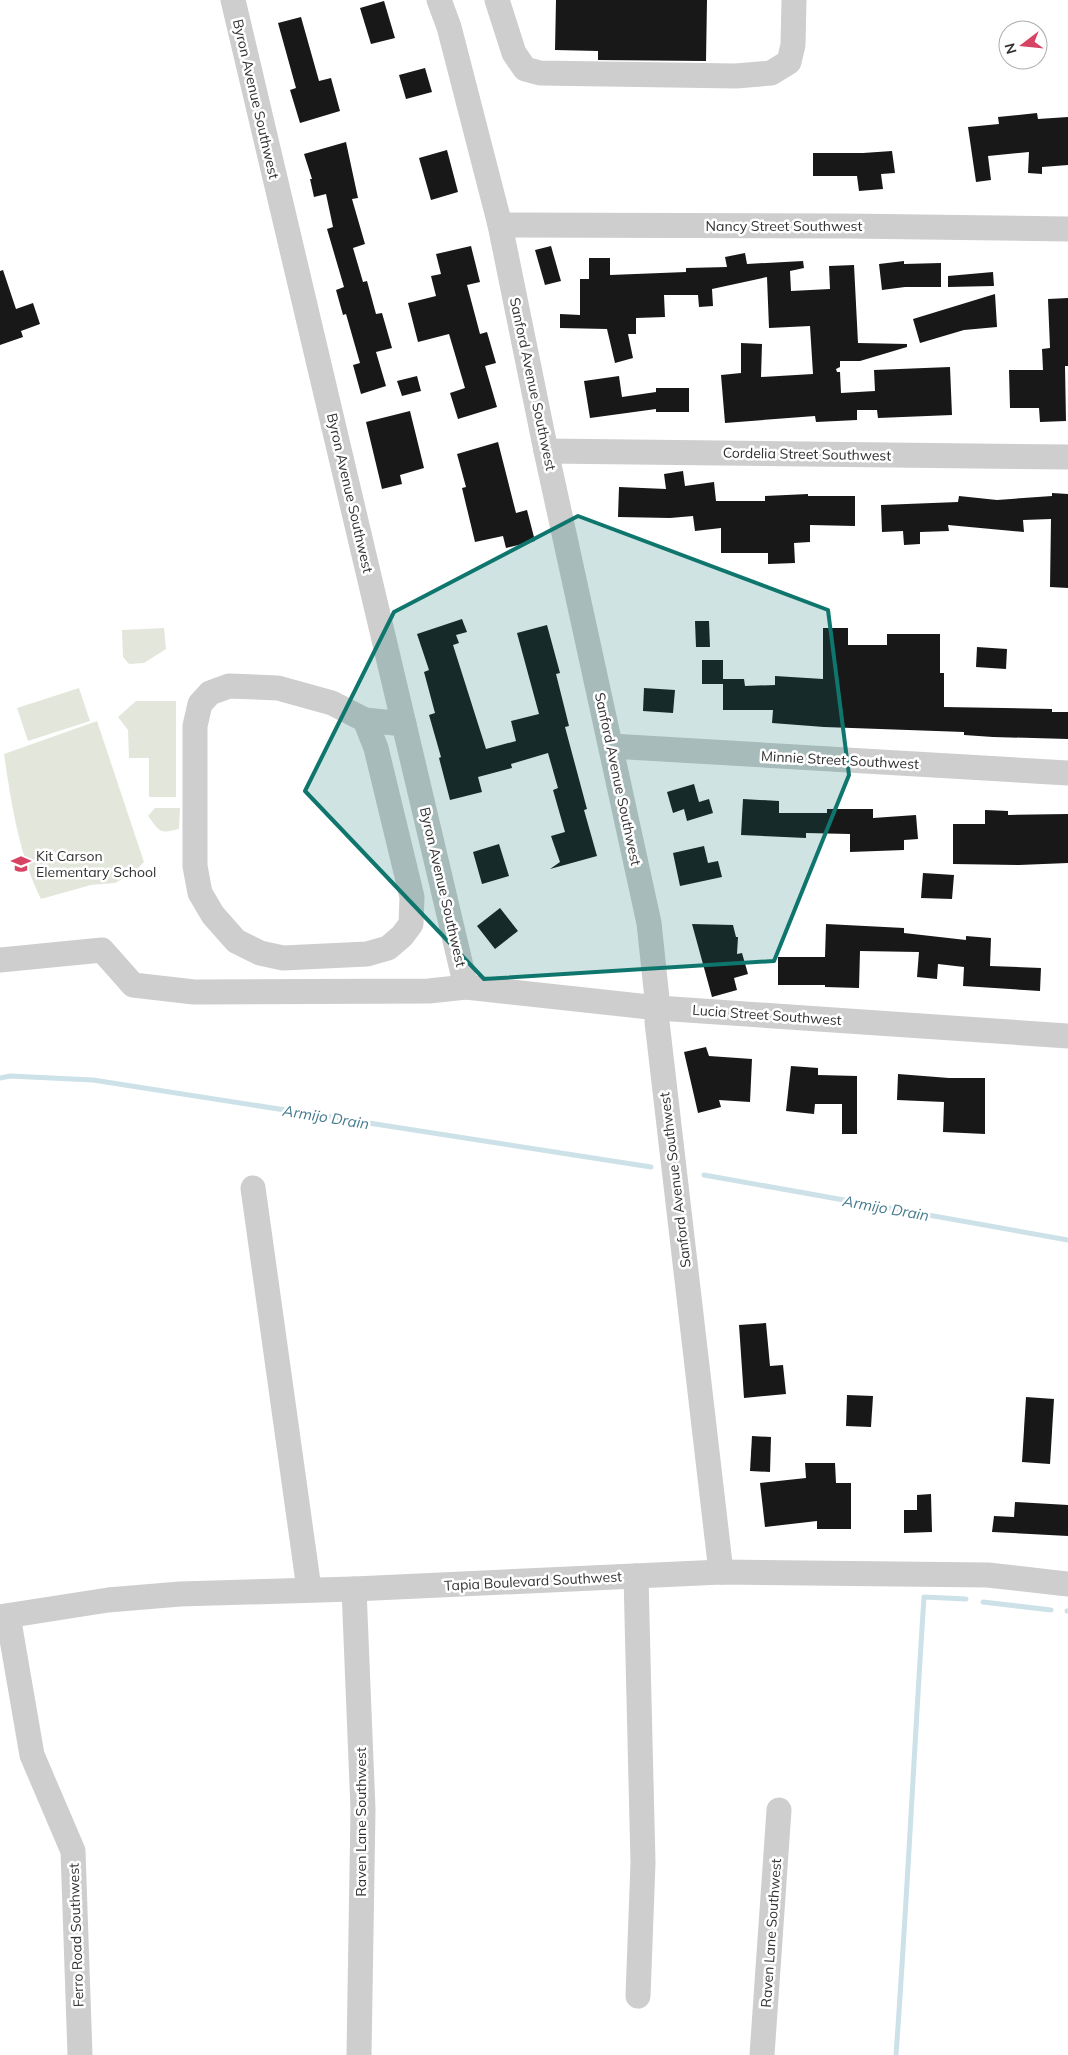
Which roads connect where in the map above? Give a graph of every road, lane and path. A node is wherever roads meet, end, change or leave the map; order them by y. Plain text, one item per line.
1 (233, 0) edge
2 (439, 0) edge
3 (497, 0) edge
4 (794, 0) edge
5 (500, 225) junction
6 (1068, 229) edge
7 (546, 451) junction
8 (1068, 457) edge
9 (365, 720) junction
10 (404, 724) junction
11 (611, 746) junction
12 (1068, 773) edge
13 (0, 960) edge
14 (466, 987) junction
15 (658, 1008) junction
16 (1068, 1036) edge
17 (253, 1188) dead end
18 (721, 1572) junction
19 (636, 1576) junction
20 (1068, 1584) edge
21 (354, 1589) junction
22 (309, 1590) junction
23 (4, 1617) edge
24 (779, 1810) dead end
25 (638, 1996) dead end
26 (80, 2055) edge
27 (359, 2055) edge
28 (762, 2055) edge

1 - 10 street, Byron Avenue Southwest
2 - 5 street, Sanford Avenue Southwest
3 - 4 street
5 - 6 street, Nancy Street Southwest
5 - 7 street, Sanford Avenue Southwest
7 - 8 street, Cordelia Street Southwest
7 - 11 street, Sanford Avenue Southwest
9 - 9 street
9 - 10 street
10 - 14 street, Byron Avenue Southwest
11 - 12 street, Minnie Street Southwest
11 - 15 street, Sanford Avenue Southwest
13 - 14 street, Lucia Street Southwest
14 - 15 street, Lucia Street Southwest
15 - 16 street, Lucia Street Southwest
15 - 18 street, Sanford Avenue Southwest
17 - 22 street
18 - 19 street, Tapia Boulevard Southwest
18 - 20 street, Tapia Boulevard Southwest
19 - 21 street, Tapia Boulevard Southwest
19 - 25 street
21 - 22 street, Tapia Boulevard Southwest
21 - 27 street, Raven Lane Southwest
22 - 23 street, Tapia Boulevard Southwest
23 - 26 street, Ferro Road Southwest
24 - 28 street, Raven Lane Southwest

